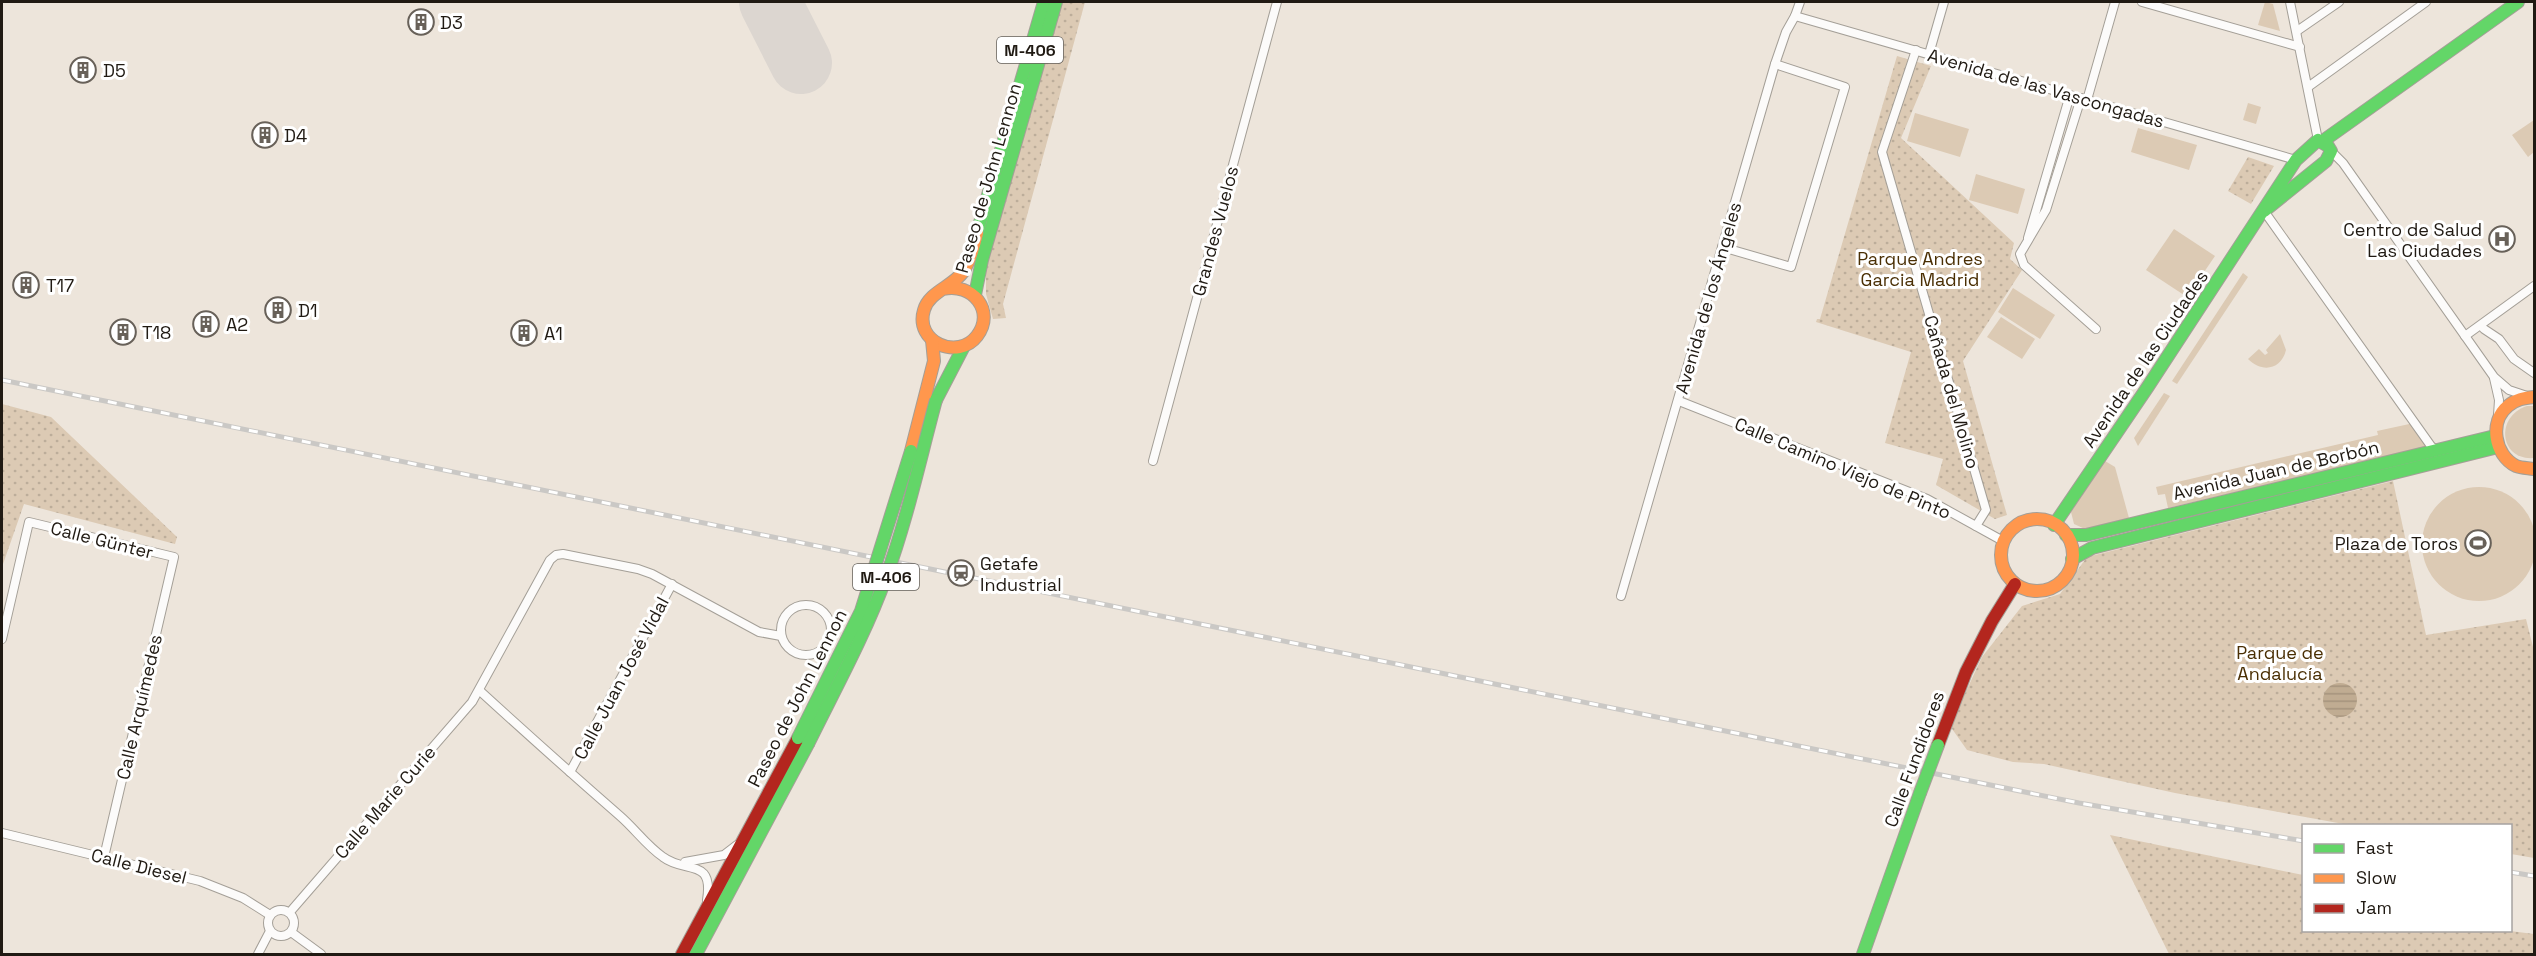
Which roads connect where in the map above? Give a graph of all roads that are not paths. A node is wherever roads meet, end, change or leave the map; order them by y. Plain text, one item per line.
1 (1044, 2) edge
2 (1056, 2) edge
3 (1277, 2) edge
4 (1800, 2) edge
5 (1944, 2) edge
6 (2115, 2) edge
7 (2142, 2) edge
8 (2290, 2) edge
9 (2338, 2) edge
10 (2426, 2) edge
11 (2518, 2) edge
12 (1796, 16) junction
13 (2297, 31) junction
14 (2300, 47) junction
15 (1916, 50) junction
16 (1929, 54) junction
17 (1775, 64) junction
18 (2308, 87) junction
19 (2070, 95) junction
20 (2084, 99) junction
21 (2324, 144) junction
22 (2294, 164) junction
23 (2302, 180) junction
24 (2264, 211) junction
25 (2028, 241) junction
26 (1722, 247) junction
27 (2535, 286) edge
28 (943, 289) junction
29 (975, 296) junction
30 (2484, 328) dead end
31 (2096, 329) dead end
32 (2465, 336) junction
33 (932, 340) junction
34 (963, 348) junction
35 (2535, 373) edge
36 (2494, 377) junction
37 (931, 397) junction
38 (2533, 397) edge
39 (1679, 401) junction
40 (2497, 422) junction
41 (2496, 442) junction
42 (2436, 450) junction
43 (1153, 461) dead end
44 (2535, 469) edge
45 (1976, 525) junction
46 (2055, 525) junction
47 (2066, 535) junction
48 (2003, 541) junction
49 (174, 557) joint
50 (2072, 559) junction
51 (672, 584) junction
52 (2015, 584) junction
53 (1621, 596) dead end
54 (781, 636) junction
55 (2, 639) edge
56 (480, 691) junction
57 (803, 741) junction
58 (570, 772) junction
59 (2, 833) edge
60 (747, 836) junction
61 (104, 857) junction
62 (678, 863) junction
63 (290, 912) junction
64 (705, 912) junction
65 (270, 915) junction
66 (270, 931) junction
67 (291, 932) junction
68 (258, 954) edge
69 (321, 954) edge
70 (682, 954) edge
71 (696, 954) edge
72 (1863, 954) edge

1 - 28 main road, Paseo de John Lennon / M-406
2 - 29 main road, Paseo de John Lennon / M-406
3 - 43 street, Grandes Vuelos
4 - 12 street, Avenida de los Ángeles
5 - 16 street
6 - 20 street
7 - 14 street
8 - 13 street
9 - 13 street
10 - 18 street
11 - 21 main road, Avenida de las Ciudades
12 - 15 street, Avenida de las Vascongadas
12 - 17 street, Avenida de los Ángeles
13 - 14 street
14 - 18 street
15 - 16 street, Avenida de las Vascongadas
15 - 45 street, Cañada del Molino
16 - 19 street, Avenida de las Vascongadas
17 - 26 street, Avenida de los Ángeles
17 - 26 street
18 - 21 street
19 - 20 street, Avenida de las Vascongadas
19 - 25 street
20 - 22 street, Avenida de las Vascongadas
20 - 25 street
21 - 22 main road, Avenida de las Ciudades
21 - 23 main road, Avenida de las Ciudades
21 - 32 street
22 - 23 main road
22 - 24 main road, Avenida de las Ciudades
23 - 24 main road, Avenida de las Ciudades
24 - 42 street
24 - 46 main road, Avenida de las Ciudades
25 - 31 street
26 - 39 street, Avenida de los Ángeles
27 - 32 street
28 - 29 main road
28 - 33 main road, M-406
29 - 34 main road, M-406
30 - 35 street
32 - 36 street
33 - 34 main road
33 - 37 main road, Paseo de John Lennon / M-406
34 - 37 main road, Paseo de John Lennon / M-406
36 - 38 street
36 - 40 street
37 - 57 main road, Paseo de John Lennon / M-406, bridge
38 - 40 main road
39 - 45 street, Calle Camino Viejo de Pinto
39 - 53 street, Avenida de los Ángeles
40 - 41 main road
41 - 42 main road, Avenida Juan de Borbón
41 - 44 main road
41 - 50 main road, Avenida Juan de Borbón
42 - 47 main road, Avenida Juan de Borbón
45 - 48 street, Calle Camino Viejo de Pinto
46 - 47 main road
46 - 48 main road
47 - 50 main road
48 - 52 main road
49 - 55 street, Calle Günter
49 - 61 street, Calle Arquímedes
50 - 52 main road
51 - 54 street
51 - 56 street, Calle Marie Curie
51 - 58 street, Calle Juan José Vidal
52 - 72 main road, Calle Fundidores, bridge
54 - 54 street
56 - 58 street
56 - 63 street, Calle Marie Curie
57 - 60 main road, Paseo de John Lennon / M-406
57 - 71 main road, Paseo de John Lennon / M-406
58 - 62 street
59 - 61 street, Calle Diesel
60 - 62 street
60 - 64 main road, Paseo de John Lennon / M-406
61 - 65 street, Calle Diesel
62 - 64 street
63 - 65 street
63 - 67 street
64 - 70 main road, Paseo de John Lennon / M-406
65 - 66 street
66 - 67 street
66 - 68 street
67 - 69 street

